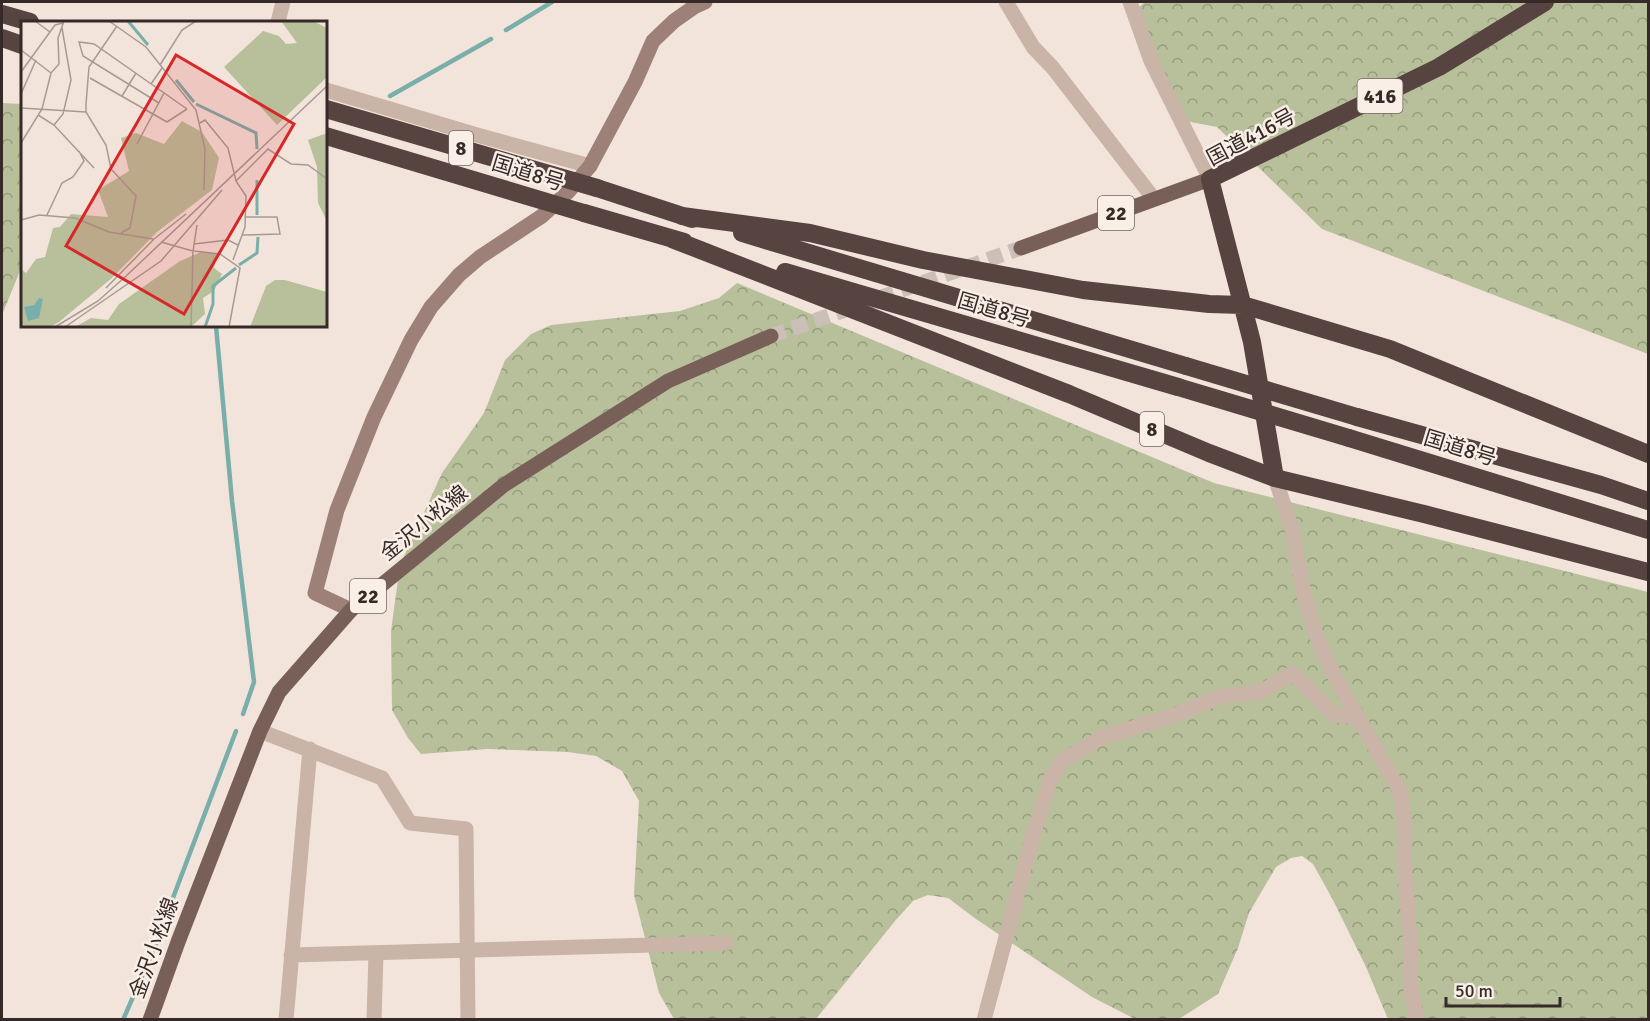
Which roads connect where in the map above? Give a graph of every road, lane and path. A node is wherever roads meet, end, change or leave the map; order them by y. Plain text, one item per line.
1 (283, 2) edge
2 (705, 2) edge
3 (1006, 2) edge
4 (1130, 2) edge
5 (1545, 2) edge
6 (2, 14) edge
7 (26, 21) edge
8 (278, 21) edge
9 (327, 90) edge
10 (327, 109) edge
11 (327, 136) edge
12 (590, 166) junction
13 (1210, 180) junction
14 (1154, 199) junction
15 (682, 216) junction
16 (672, 239) junction
17 (1021, 248) tunnel mouth
18 (1243, 305) junction
19 (771, 336) tunnel mouth
20 (1648, 454) edge
21 (1275, 478) junction
22 (1648, 501) edge
23 (1648, 530) edge
24 (1648, 572) edge
25 (351, 610) junction
26 (1358, 717) junction
27 (260, 731) junction
28 (310, 749) junction
29 (726, 943) dead end
30 (468, 951) junction
31 (376, 953) junction
32 (291, 955) junction
33 (150, 1020) edge
34 (286, 1020) edge
35 (374, 1020) edge
36 (468, 1020) edge
37 (984, 1020) edge
38 (1417, 1020) edge

1 - 8 street
2 - 12 street
3 - 14 street
4 - 13 street
5 - 13 highway, 国道416号 / 416
6 - 7 highway
9 - 12 street
10 - 15 highway, 国道8号 / 8, bridge
11 - 16 highway, 国道8号 / 8, bridge
12 - 25 street
13 - 14 main road, 22
13 - 18 highway, 国道416号
14 - 17 main road, 22
15 - 18 highway, 8
15 - 22 highway, 国道8号 / 8, bridge
16 - 21 highway, 8
16 - 23 highway, 国道8号 / 8, bridge
18 - 20 highway, 8
18 - 21 highway, 国道416号
19 - 25 main road, 金沢小松線 / 22
21 - 24 highway, 8
21 - 26 street
25 - 27 main road, 金沢小松線 / 22
26 - 37 street
26 - 38 street
27 - 28 street
27 - 33 main road, 金沢小松線 / 22
28 - 30 street
28 - 32 street
29 - 30 street
30 - 31 street
30 - 36 street
31 - 32 street
31 - 35 street
32 - 34 street

